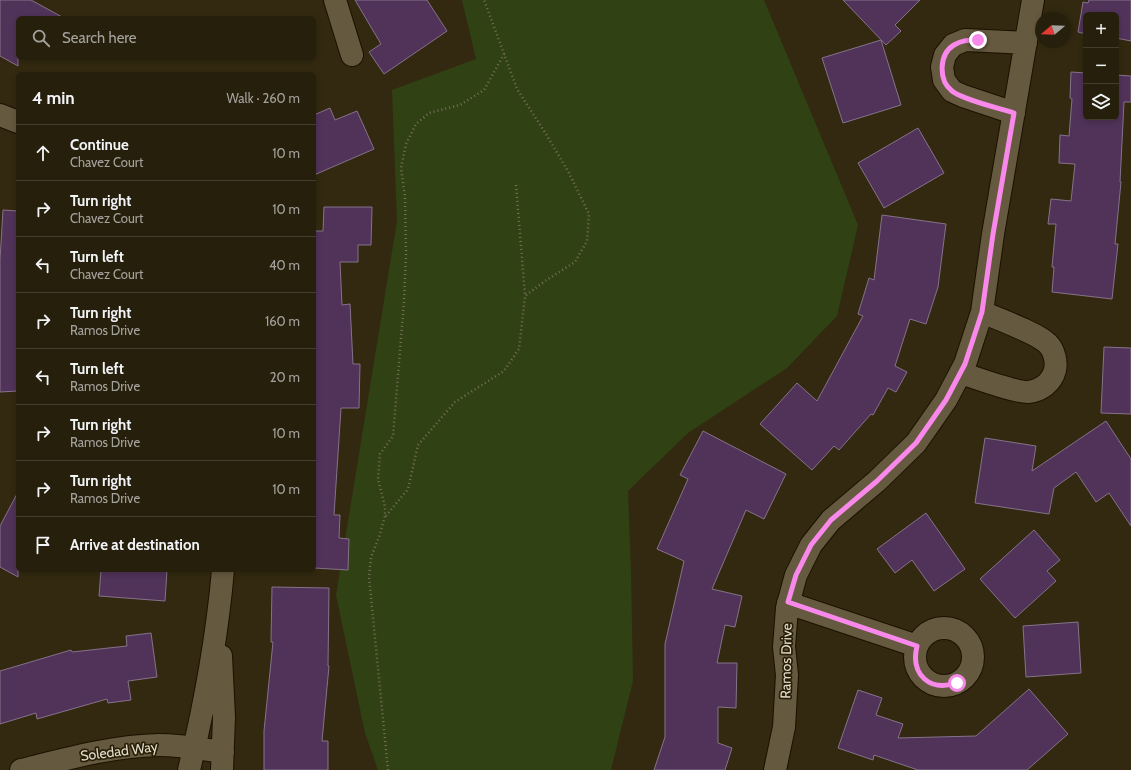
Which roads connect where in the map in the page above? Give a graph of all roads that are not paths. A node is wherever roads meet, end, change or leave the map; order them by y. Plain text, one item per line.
1 (335, 0) edge
2 (1034, 0) edge
3 (1026, 44) junction
4 (352, 55) dead end
5 (1014, 113) junction
6 (0, 115) edge
7 (16, 121) edge
8 (982, 312) junction
9 (960, 373) junction
10 (223, 572) edge
11 (788, 602) junction
12 (220, 608) junction
13 (917, 646) dead end
14 (194, 748) junction
15 (222, 761) edge
16 (21, 770) edge
17 (189, 770) edge
18 (775, 770) edge

1 - 4 street
2 - 3 street, Ramos Drive
3 - 5 street, Ramos Drive
3 - 5 street
5 - 8 street, Ramos Drive
6 - 7 street
8 - 9 street, Ramos Drive
8 - 9 street
9 - 11 street, Ramos Drive
10 - 12 street, Soledad Way
11 - 13 street
11 - 18 street, Ramos Drive
12 - 14 street, Soledad Way
12 - 15 street, Soledad Way
14 - 15 street, Soledad Way
14 - 16 street, Soledad Way
14 - 17 street, Soledad Way

